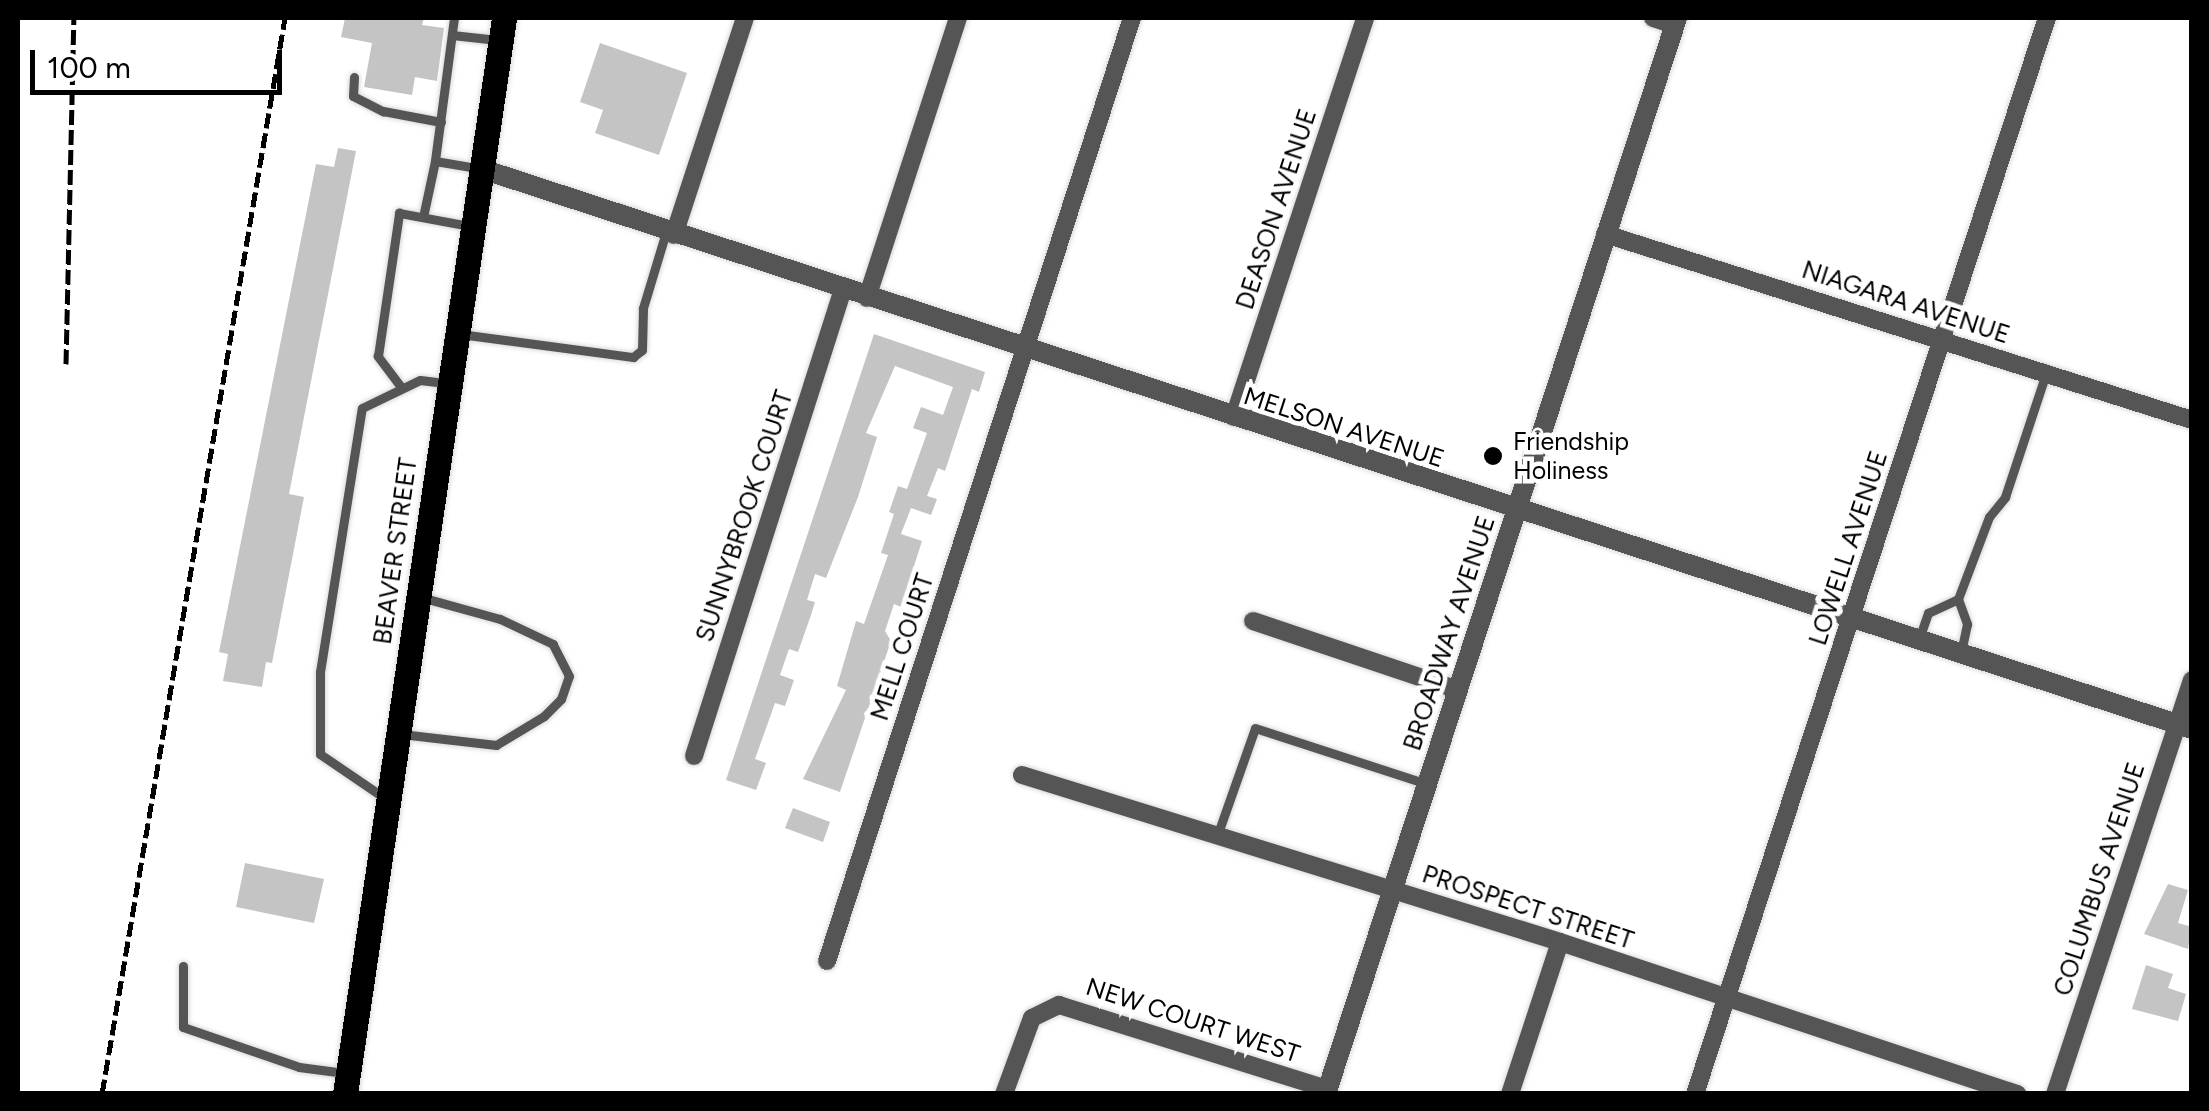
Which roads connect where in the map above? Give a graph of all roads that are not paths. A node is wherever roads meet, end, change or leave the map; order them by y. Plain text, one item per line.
1 (454, 18) edge
2 (744, 18) edge
3 (958, 18) edge
4 (1132, 18) edge
5 (1365, 18) edge
6 (1653, 18) edge
7 (2047, 18) edge
8 (1676, 21) edge
9 (502, 29) edge
10 (452, 35) junction
11 (354, 77) dead end
12 (440, 122) junction
13 (436, 161) junction
14 (482, 169) junction
15 (423, 218) junction
16 (473, 226) junction
17 (670, 234) junction
18 (1606, 234) junction
19 (843, 290) junction
20 (866, 298) junction
21 (457, 334) junction
22 (1941, 339) junction
23 (1024, 349) junction
24 (2046, 374) junction
25 (450, 383) junction
26 (401, 387) junction
27 (1234, 417) junction
28 (2192, 420) edge
29 (1516, 509) junction
30 (418, 597) junction
31 (1958, 599) junction
32 (1852, 618) junction
33 (1253, 621) dead end
34 (1918, 639) junction
35 (1961, 653) junction
36 (2192, 680) edge
37 (1458, 690) junction
38 (2184, 726) edge
39 (398, 733) junction
40 (694, 756) dead end
41 (1022, 776) dead end
42 (1427, 784) junction
43 (388, 800) junction
44 (1217, 836) junction
45 (1392, 890) junction
46 (1560, 942) junction
47 (826, 961) dead end
48 (183, 966) dead end
49 (1726, 999) junction
50 (346, 1083) edge
51 (1326, 1091) edge
52 (1004, 1094) edge
53 (1510, 1094) edge
54 (1695, 1094) edge
55 (2017, 1094) edge
56 (2055, 1094) edge

1 - 10 lane
2 - 17 street
3 - 20 street
4 - 23 street, MELL COURT
5 - 27 street, DEASON AVENUE
6 - 8 street
7 - 22 street, LOWELL AVENUE
8 - 18 street, BROADWAY AVENUE
9 - 10 lane
9 - 14 main road, BEAVER STREET
10 - 12 lane
11 - 12 lane
12 - 13 lane
13 - 14 lane
13 - 15 lane
14 - 16 main road, BEAVER STREET
14 - 17 street, MELSON AVENUE
15 - 16 lane
15 - 26 lane
16 - 21 main road, BEAVER STREET
17 - 19 street, MELSON AVENUE
17 - 21 lane
18 - 22 street, NIAGARA AVENUE
18 - 29 street, BROADWAY AVENUE
19 - 20 street, MELSON AVENUE
19 - 40 street, SUNNYBROOK COURT
20 - 23 street, MELSON AVENUE
21 - 25 main road, BEAVER STREET
22 - 24 street, NIAGARA AVENUE
22 - 32 street, LOWELL AVENUE
23 - 27 street, MELSON AVENUE
23 - 47 street, MELL COURT
24 - 28 street, NIAGARA AVENUE
24 - 31 lane
25 - 26 lane
25 - 30 main road, BEAVER STREET
26 - 43 lane
27 - 29 street, MELSON AVENUE
29 - 32 street, MELSON AVENUE
29 - 37 street, BROADWAY AVENUE
30 - 39 main road, BEAVER STREET
30 - 39 lane
31 - 34 lane
31 - 35 lane
32 - 34 street, MELSON AVENUE
32 - 49 street, LOWELL AVENUE
33 - 37 street
34 - 35 street, MELSON AVENUE
35 - 38 street, MELSON AVENUE
36 - 38 street, COLUMBUS AVENUE
37 - 42 street, BROADWAY AVENUE
38 - 56 street, COLUMBUS AVENUE
39 - 43 main road, BEAVER STREET
41 - 44 street, PROSPECT STREET
42 - 44 lane
42 - 45 street, BROADWAY AVENUE
43 - 50 main road, BEAVER STREET
44 - 45 street, PROSPECT STREET
45 - 46 street, PROSPECT STREET
45 - 51 street, BROADWAY AVENUE
46 - 49 street, PROSPECT STREET
46 - 53 street
48 - 50 lane
49 - 54 street, LOWELL AVENUE
49 - 55 street, PROSPECT STREET
51 - 52 street, NEW COURT WEST

